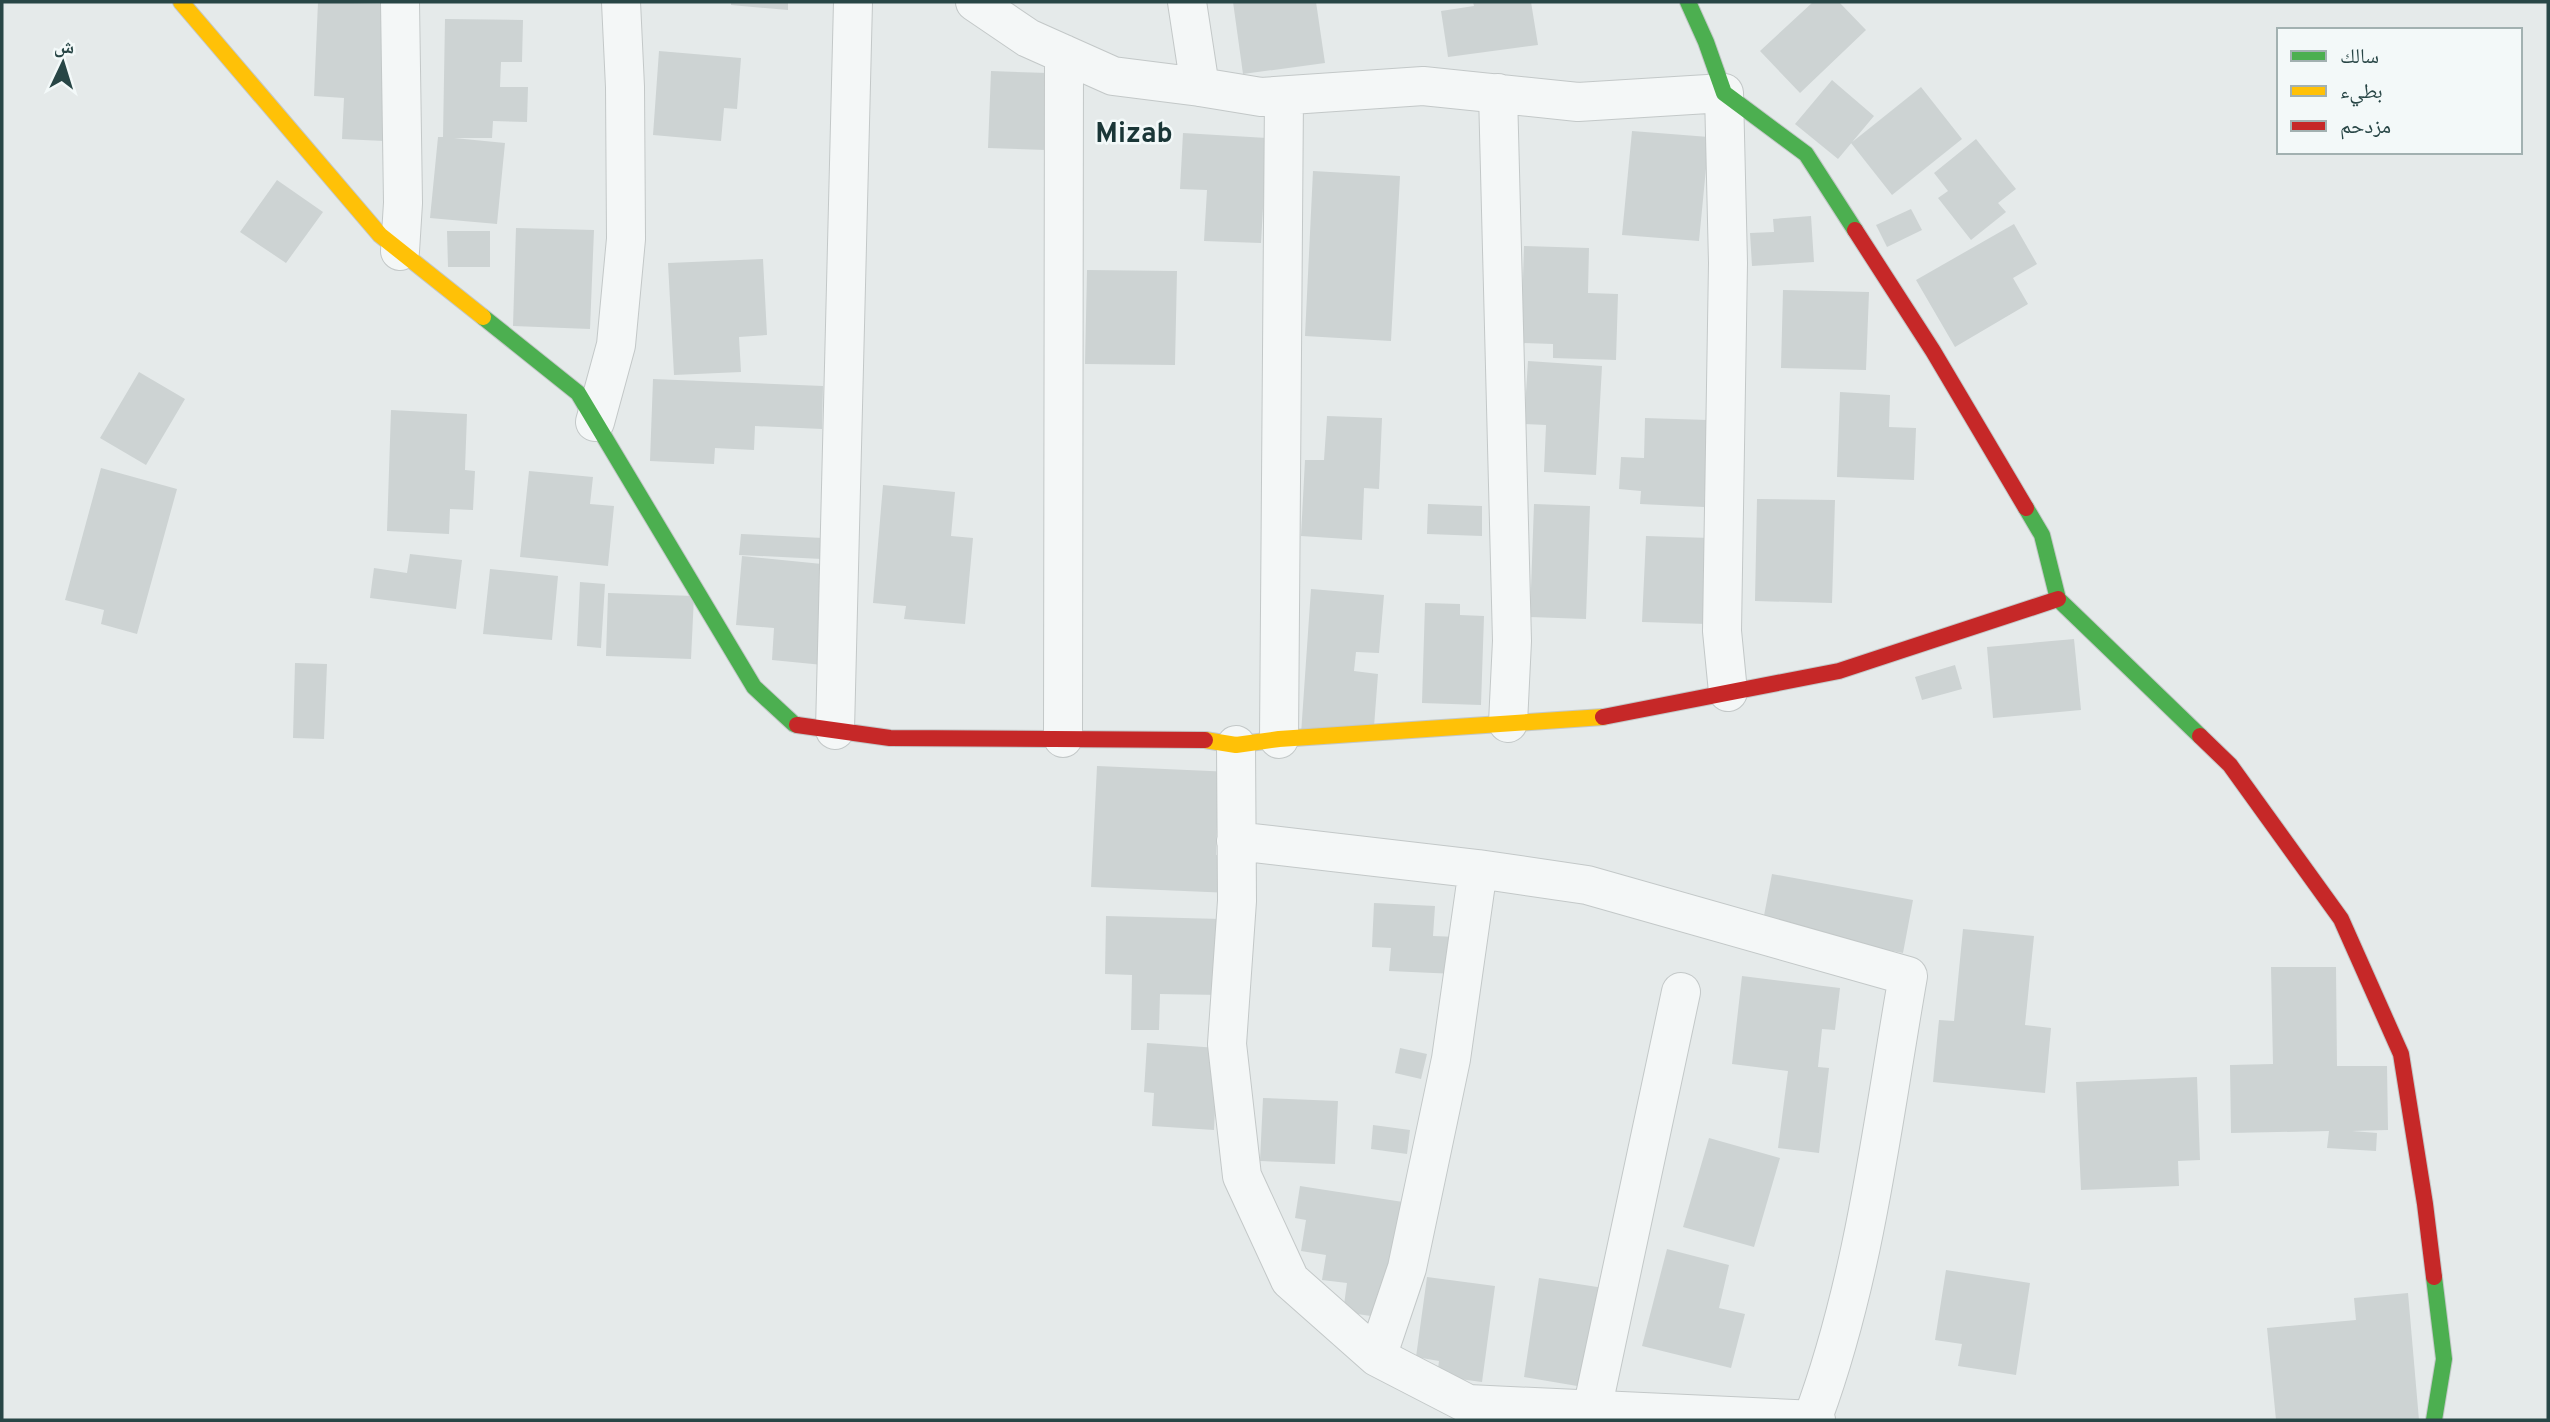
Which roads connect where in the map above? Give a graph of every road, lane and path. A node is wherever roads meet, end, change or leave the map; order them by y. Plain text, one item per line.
1 (181, 2) edge
2 (400, 2) edge
3 (621, 2) edge
4 (853, 2) edge
5 (975, 2) edge
6 (1187, 2) edge
7 (1688, 2) edge
8 (1064, 54) junction
9 (1200, 87) junction
10 (1498, 93) junction
11 (1724, 93) junction
12 (1284, 96) junction
13 (400, 251) junction
14 (595, 422) junction
15 (2058, 599) junction
16 (1728, 692) junction
17 (1508, 723) junction
18 (835, 730) junction
19 (1063, 738) junction
20 (1279, 739) junction
21 (1236, 745) junction
22 (1236, 841) junction
23 (1478, 869) junction
24 (1681, 992) dead end
25 (1377, 1357) junction
26 (1592, 1410) junction
27 (1814, 1420) edge
28 (2434, 1420) edge

1 - 13 street
2 - 13 street
3 - 14 street
4 - 18 street
5 - 8 street
6 - 9 street
7 - 11 street
8 - 9 street
8 - 19 street
9 - 12 street
10 - 11 street
10 - 12 street
10 - 17 street
11 - 15 street
11 - 16 street
12 - 20 street
13 - 14 street
14 - 18 street
15 - 16 street
15 - 28 street
16 - 17 street
17 - 20 street
18 - 19 street
19 - 21 street
20 - 21 street
21 - 22 street
22 - 23 street
22 - 25 street
23 - 25 street
23 - 27 street
24 - 26 street
25 - 26 street
26 - 27 street

